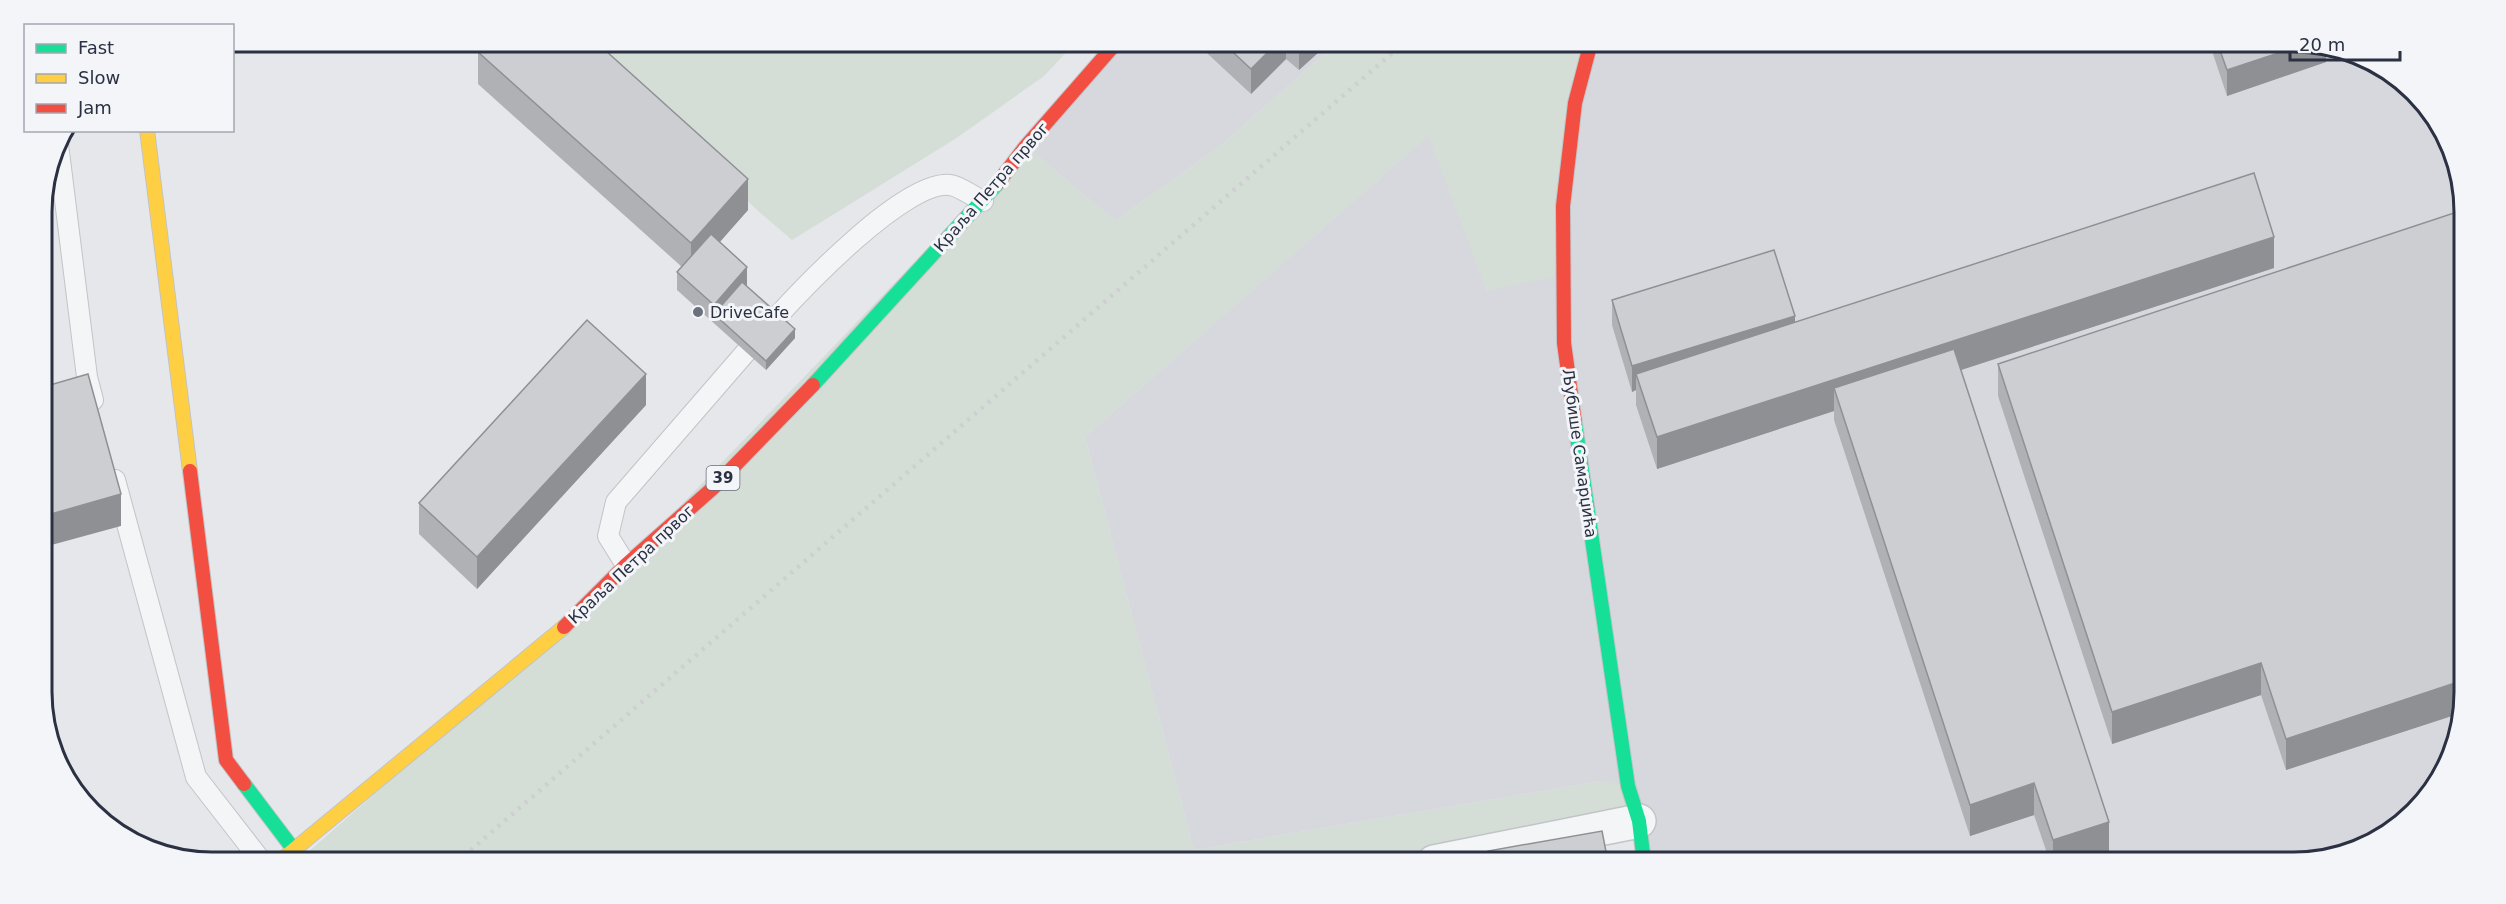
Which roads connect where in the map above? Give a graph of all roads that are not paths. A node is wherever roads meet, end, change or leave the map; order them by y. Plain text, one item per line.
1 (1588, 52) edge
2 (1109, 53) edge
3 (147, 132) edge
4 (60, 164) edge
5 (983, 201) junction
6 (774, 320) edge
7 (746, 352) edge
8 (87, 377) junction
9 (65, 383) edge
10 (99, 422) edge
11 (108, 457) edge
12 (626, 565) junction
13 (1639, 821) junction
14 (294, 850) junction
15 (1487, 851) edge
16 (1643, 851) edge
17 (254, 852) edge
18 (292, 852) edge

1 - 13 street, Љубише Самарџића
2 - 5 street, Краља Петра првог / 39
3 - 14 street
4 - 8 lane
5 - 6 lane
5 - 12 street, Краља Петра првог / 39
7 - 12 lane
8 - 9 lane
8 - 10 lane
11 - 17 lane
12 - 14 street, Краља Петра првог / 39
13 - 15 street
13 - 16 street, Љубише Самарџића
14 - 18 street, Краља Петра првог / 39

